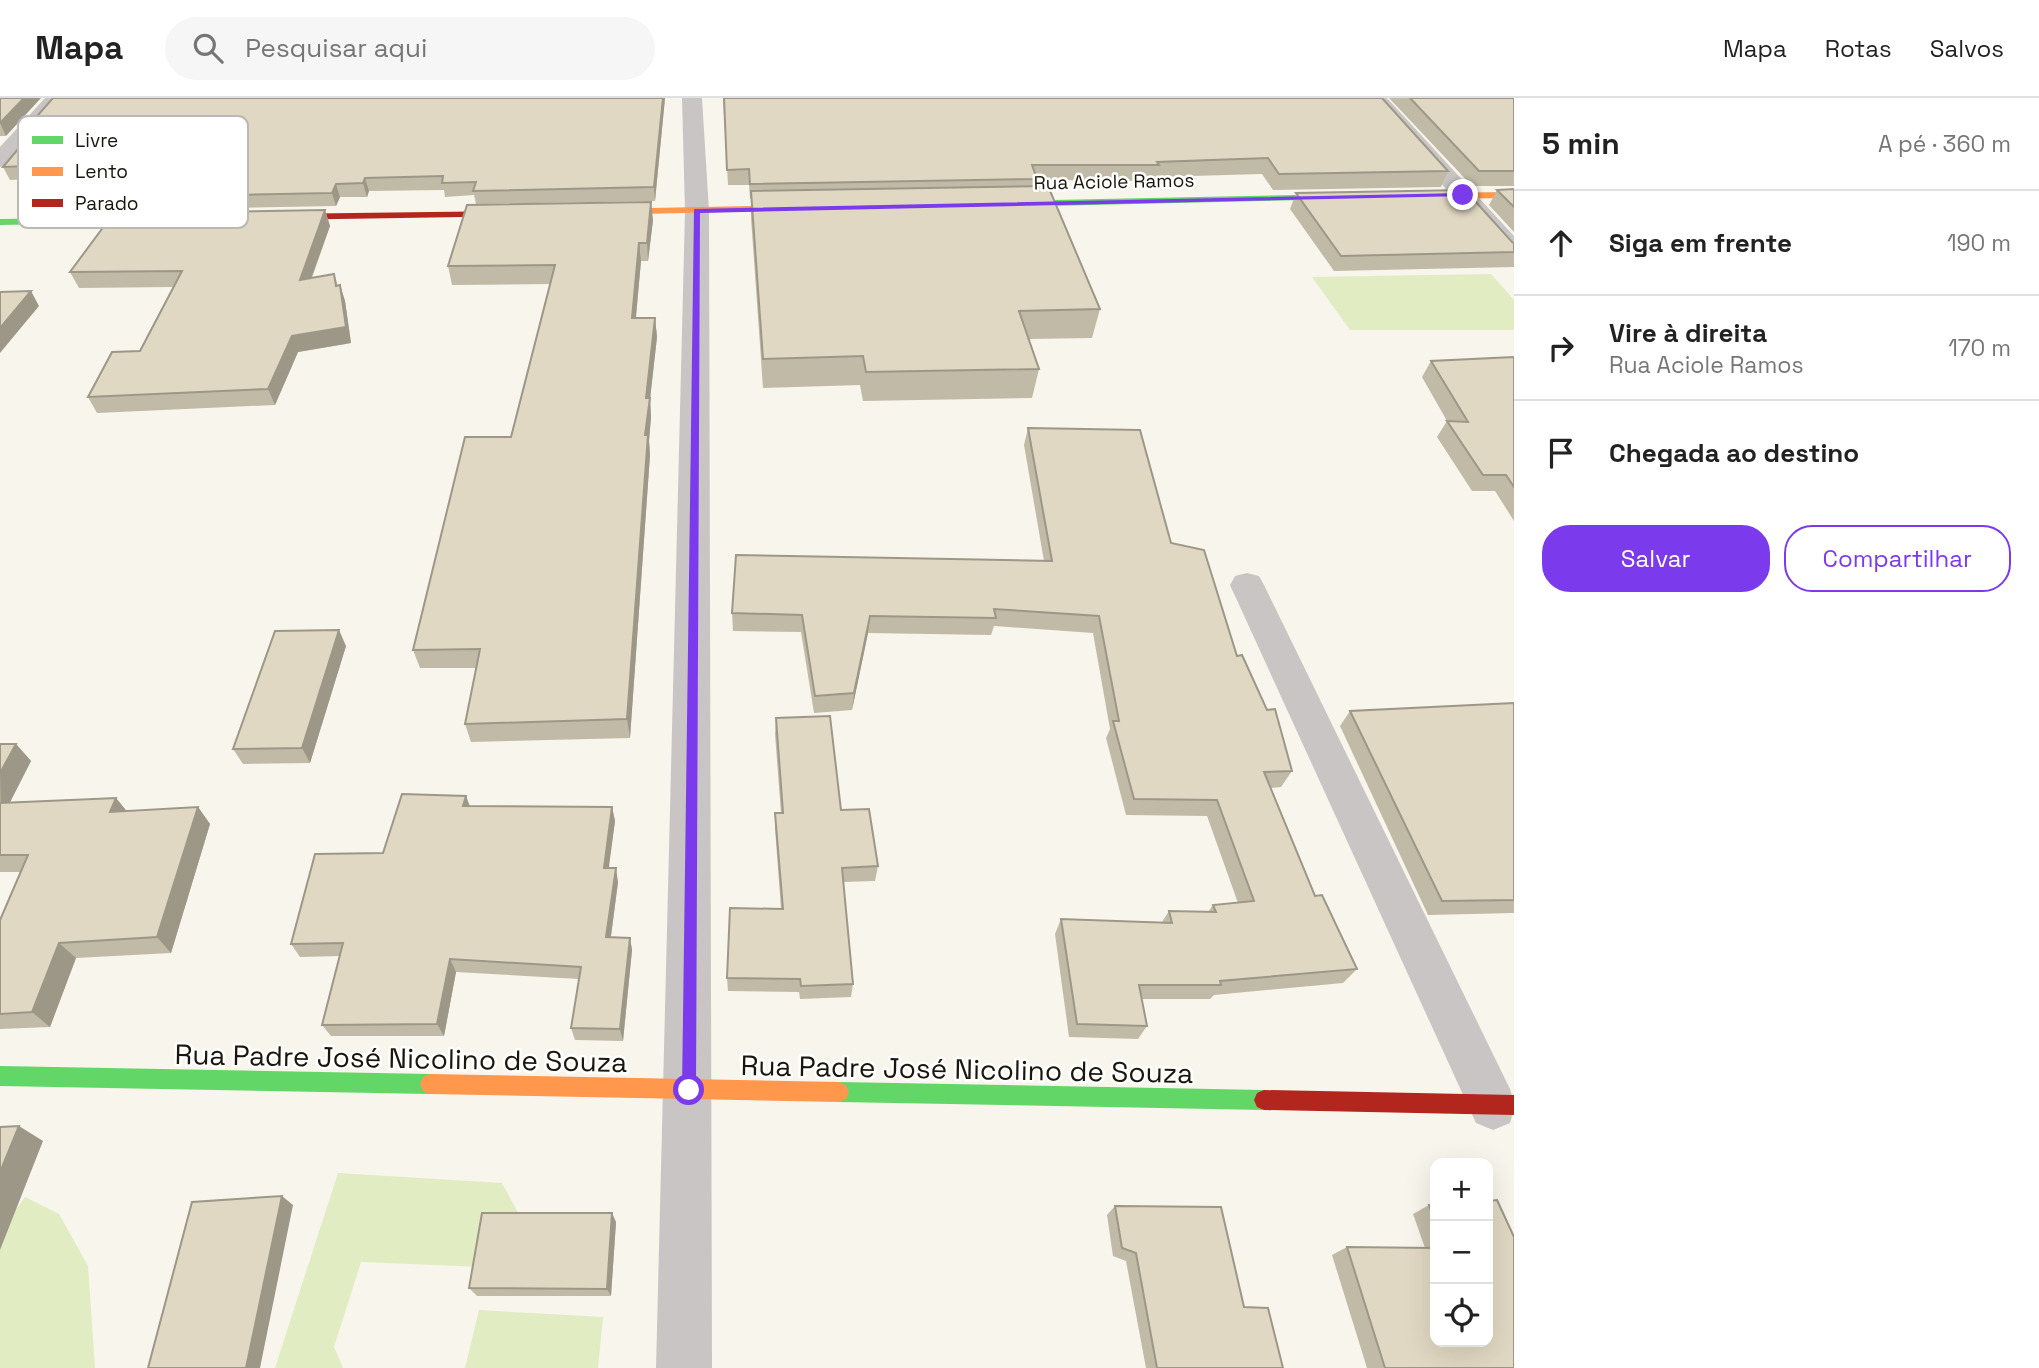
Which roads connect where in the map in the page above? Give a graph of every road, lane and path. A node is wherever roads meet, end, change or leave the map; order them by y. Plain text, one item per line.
1 (56, 98) edge
2 (692, 98) edge
3 (1376, 98) edge
4 (40, 116) edge
5 (18, 140) edge
6 (0, 160) edge
7 (1463, 195) junction
8 (1514, 195) edge
9 (1394, 196) edge
10 (1366, 197) edge
11 (989, 205) edge
12 (822, 208) edge
13 (697, 211) junction
14 (585, 212) edge
15 (530, 213) edge
16 (265, 218) edge
17 (0, 222) edge
18 (18, 222) edge
19 (1514, 251) edge
20 (1247, 584) dead end
21 (0, 1076) edge
22 (689, 1090) junction
23 (1503, 1105) edge
24 (684, 1368) edge

1 - 4 street
2 - 13 street
3 - 7 street
5 - 6 street
7 - 8 street
7 - 9 street
7 - 19 street
10 - 11 street, Rua Aciole Ramos
12 - 13 street
13 - 14 street
13 - 22 street
15 - 16 street
17 - 18 street
20 - 23 street
21 - 22 street, Rua Padre José Nicolino de Souza
22 - 23 street, Rua Padre José Nicolino de Souza
22 - 24 street

